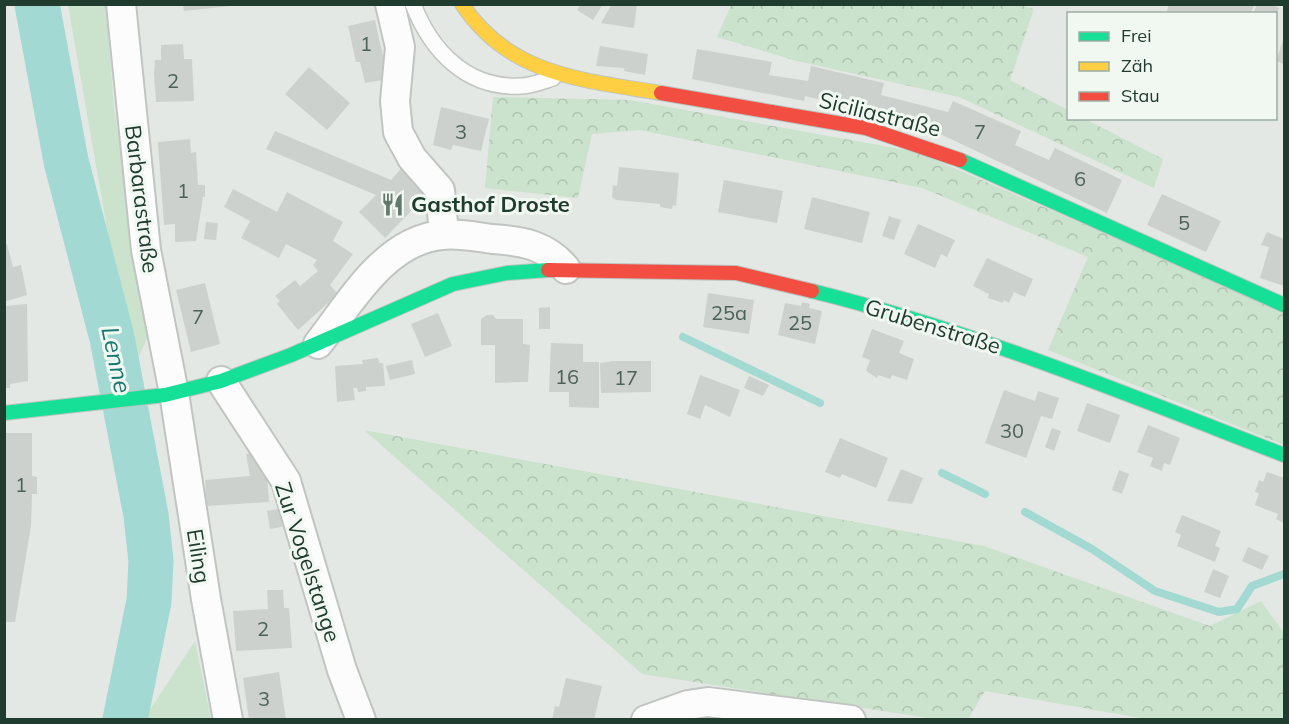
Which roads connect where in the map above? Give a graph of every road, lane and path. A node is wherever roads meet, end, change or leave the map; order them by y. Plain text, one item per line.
1 (121, 4) edge
2 (390, 4) edge
3 (413, 4) edge
4 (462, 4) edge
5 (561, 76) junction
6 (444, 234) junction
7 (566, 269) junction
8 (1284, 305) edge
9 (318, 344) junction
10 (221, 381) junction
11 (170, 394) junction
12 (4, 413) edge
13 (1284, 455) edge
14 (228, 720) edge
15 (361, 720) edge
16 (646, 720) edge
17 (851, 720) edge

1 - 11 street, Barbarastraße
2 - 6 street
3 - 5 lane
4 - 5 main road, Siciliastraße
5 - 8 main road, Siciliastraße
6 - 7 street
6 - 9 street
7 - 9 main road, Grubenstraße
7 - 13 main road, Grubenstraße
9 - 10 main road, Grubenstraße
10 - 11 main road, Grubenstraße
10 - 15 street, Zur Vogelstange
11 - 12 main road, Grubenstraße
11 - 14 street, Eiling
16 - 17 street

